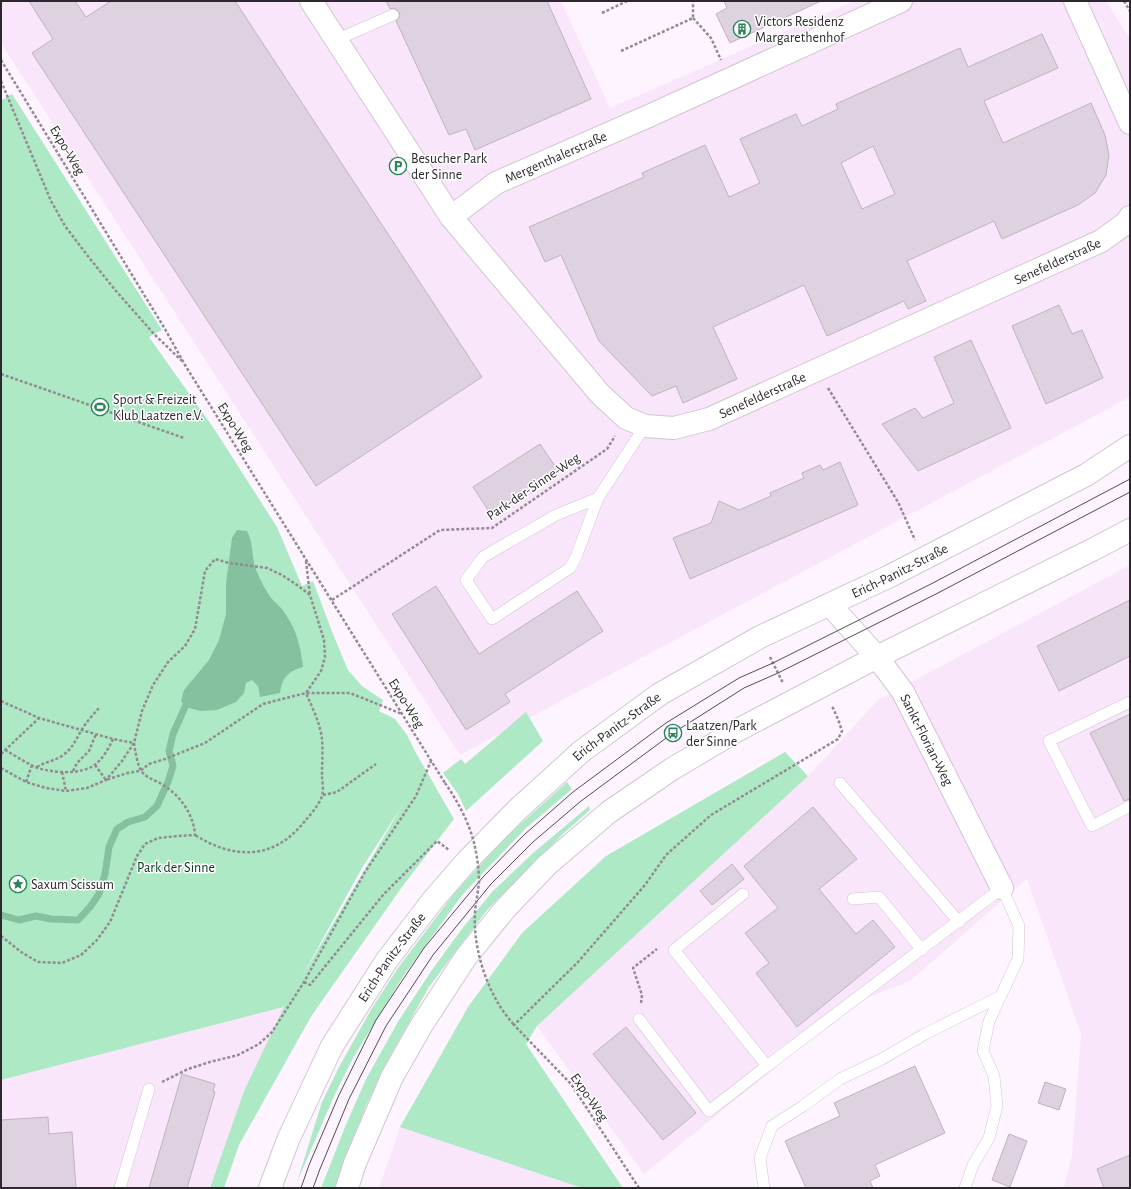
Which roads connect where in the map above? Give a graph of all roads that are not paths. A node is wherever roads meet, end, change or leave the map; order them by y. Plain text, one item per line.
1 (310, 1) edge
2 (901, 1) edge
3 (1075, 1) edge
4 (392, 15) dead end
5 (336, 40) junction
6 (1130, 123) edge
7 (1130, 217) edge
8 (451, 218) junction
9 (636, 422) junction
10 (1130, 446) edge
11 (598, 498) junction
12 (1130, 530) edge
13 (830, 605) junction
14 (877, 657) junction
15 (1130, 702) edge
16 (840, 783) dead end
17 (1130, 806) edge
18 (1002, 888) junction
19 (743, 894) dead end
20 (853, 899) dead end
21 (959, 922) junction
22 (922, 950) junction
23 (1001, 996) junction
24 (639, 1019) road end
25 (767, 1066) junction
26 (149, 1089) road end
27 (120, 1188) edge
28 (270, 1188) edge
29 (347, 1188) edge
30 (764, 1188) edge
31 (965, 1188) edge

1 - 5 main road
2 - 8 main road, Mergenthalerstraße
3 - 6 main road
4 - 5 lane
5 - 8 main road
7 - 9 main road, Senefelderstraße
8 - 9 main road
9 - 11 lane
10 - 13 main road, Erich-Panitz-Straße
11 - 11 lane
12 - 14 main road
13 - 14 main road, Sankt-Florian-Weg
13 - 28 main road, Erich-Panitz-Straße
14 - 18 main road, Sankt-Florian-Weg
14 - 29 main road
15 - 17 lane
16 - 21 lane
18 - 21 lane
18 - 23 lane
19 - 25 lane
20 - 22 lane
21 - 22 lane
22 - 25 lane
23 - 30 lane
23 - 31 lane
24 - 25 lane
26 - 27 lane

